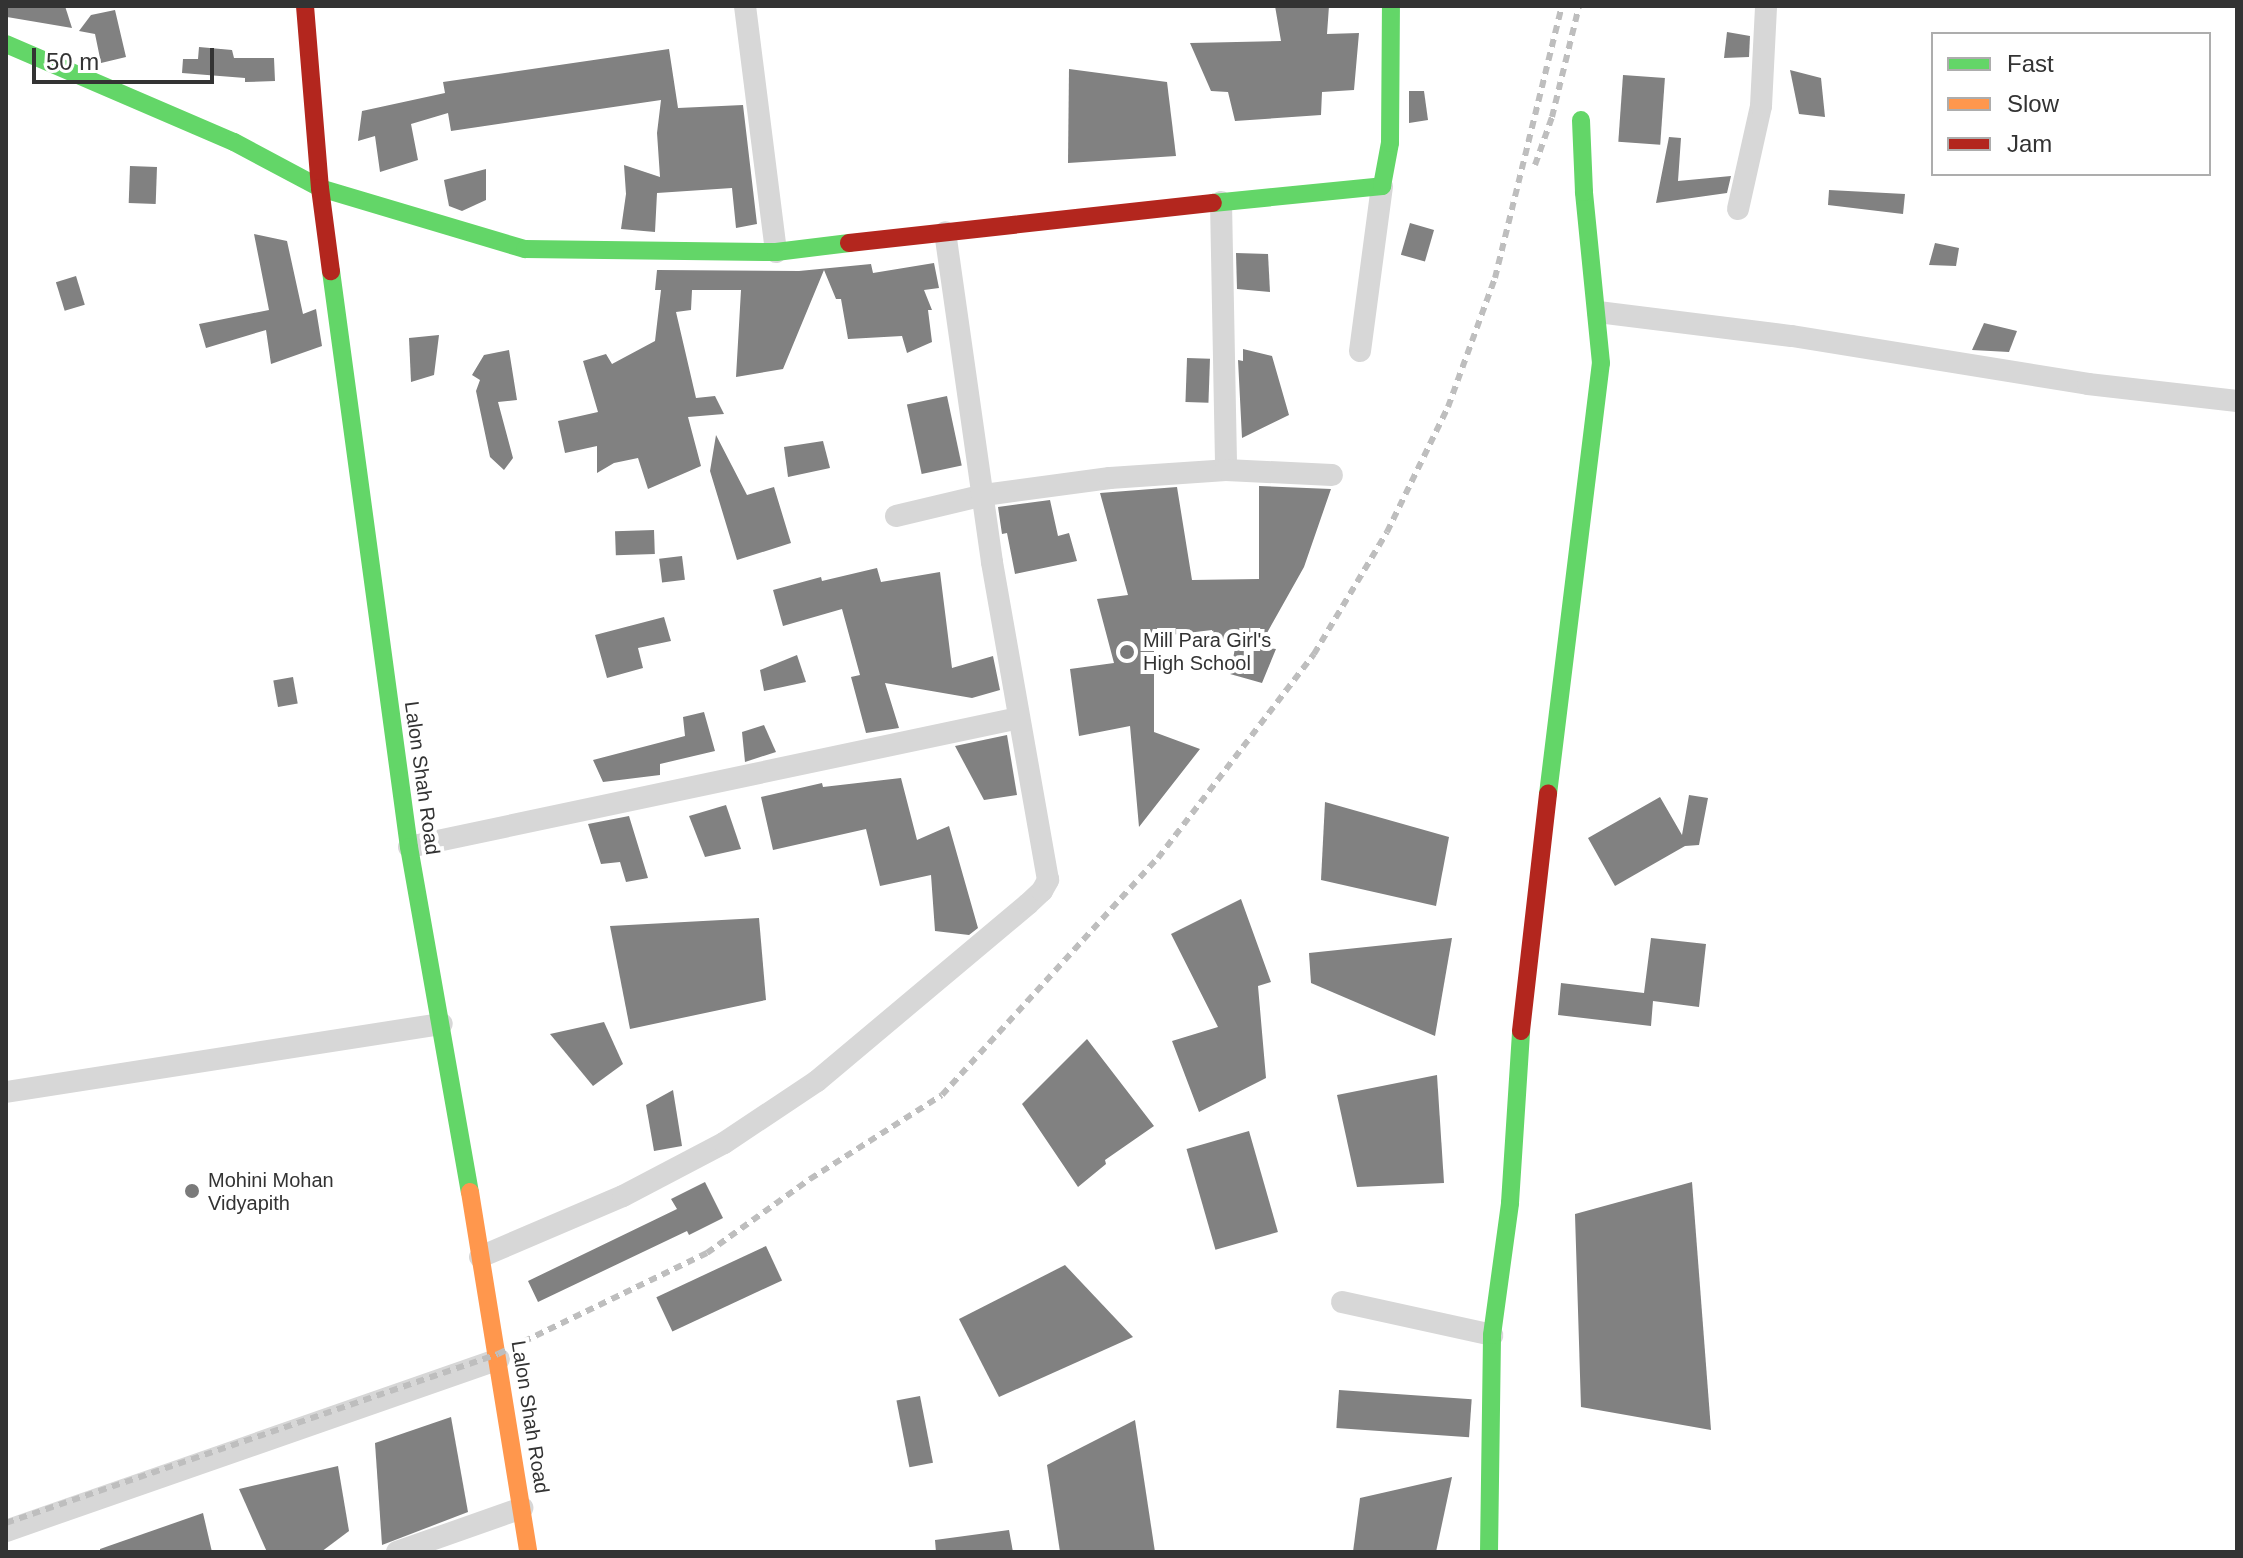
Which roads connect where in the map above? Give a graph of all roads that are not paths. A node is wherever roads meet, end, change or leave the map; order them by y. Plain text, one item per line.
1 (305, 6) edge
2 (745, 6) edge
3 (1391, 6) edge
4 (1766, 6) edge
5 (6, 44) edge
6 (1581, 120) dead end
7 (1382, 186) junction
8 (320, 188) junction
9 (1221, 202) junction
10 (1738, 209) dead end
11 (945, 232) junction
12 (776, 252) junction
13 (1598, 312) junction
14 (1360, 351) dead end
15 (2237, 401) edge
16 (1226, 470) junction
17 (1332, 475) dead end
18 (984, 495) junction
19 (896, 516) dead end
20 (1019, 718) junction
21 (409, 847) junction
22 (442, 1024) junction
23 (6, 1092) edge
24 (480, 1257) junction
25 (1342, 1302) dead end
26 (1492, 1335) junction
27 (499, 1359) junction
28 (522, 1508) junction
29 (6, 1531) edge
30 (397, 1552) edge
31 (528, 1552) edge
32 (1489, 1552) edge

1 - 8 street, Lalon Shah Road
2 - 12 street
3 - 7 street
4 - 10 street
5 - 8 street
6 - 13 street
7 - 9 street
7 - 14 street
8 - 12 street
8 - 21 street, Lalon Shah Road
9 - 11 street
9 - 16 street
11 - 12 street
11 - 18 street
13 - 15 street
13 - 26 street
16 - 17 street
16 - 18 street
18 - 19 street
18 - 20 street
20 - 21 street
20 - 24 street
21 - 22 street, Lalon Shah Road
22 - 23 street
22 - 24 street, Lalon Shah Road
24 - 27 street, Lalon Shah Road
25 - 26 street
26 - 32 street
27 - 28 street, Lalon Shah Road
27 - 29 street
28 - 30 street
28 - 31 street, Lalon Shah Road

